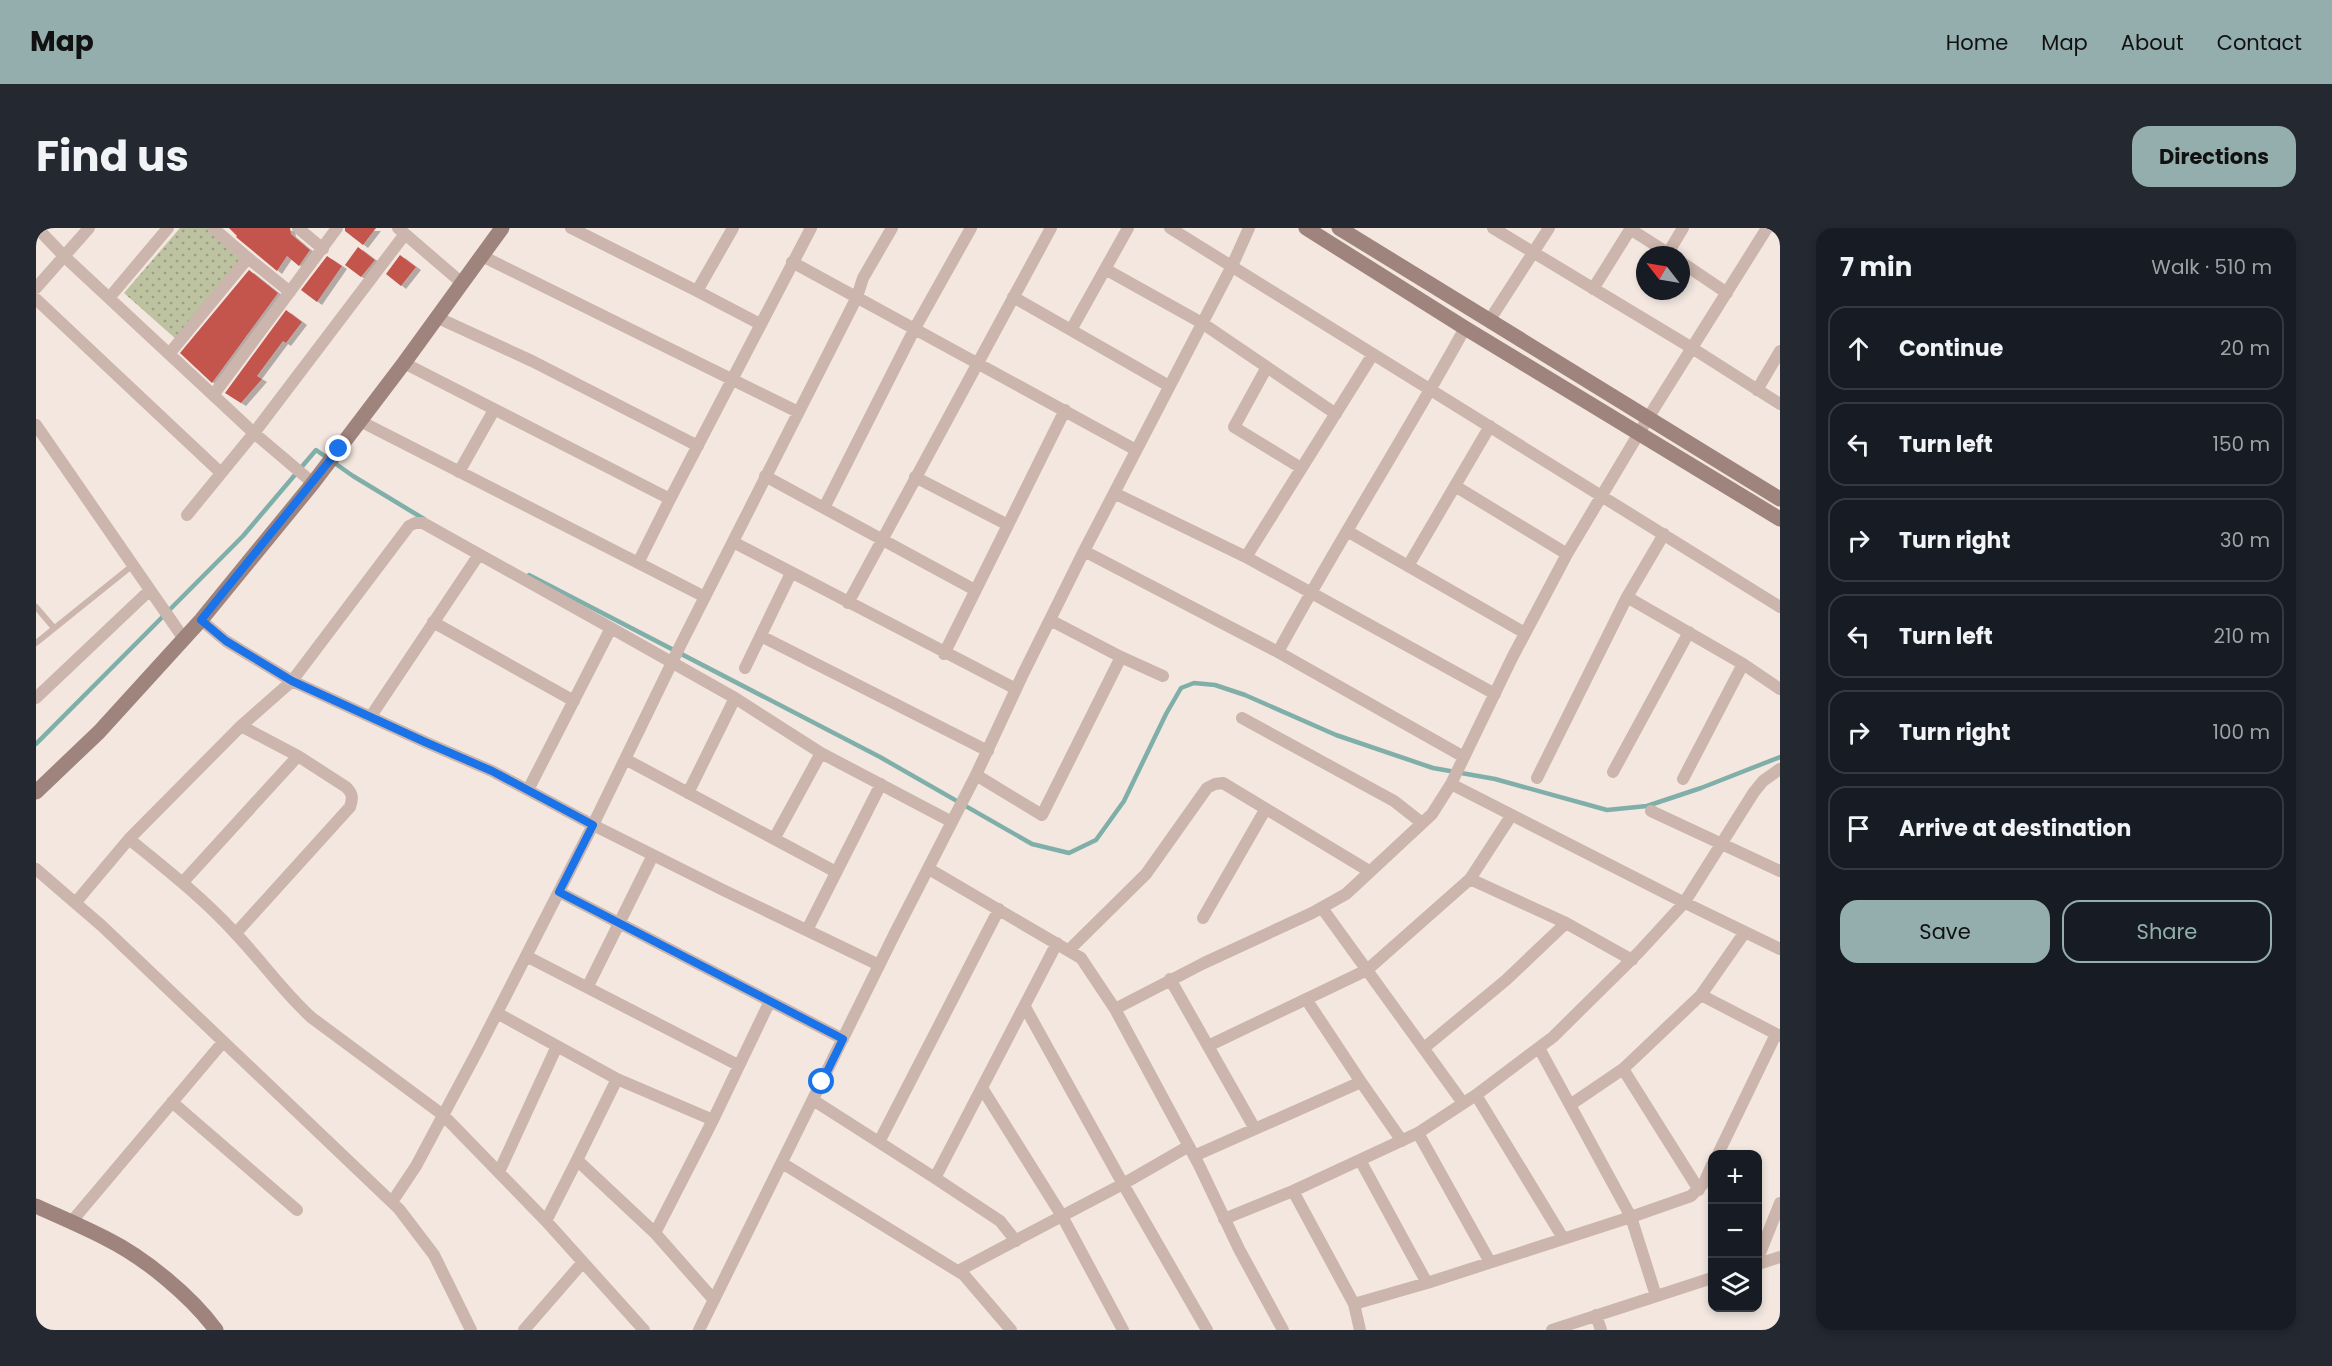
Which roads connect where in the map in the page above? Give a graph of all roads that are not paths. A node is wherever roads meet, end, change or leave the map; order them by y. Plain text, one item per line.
1 (37, 228) edge
2 (89, 228) edge
3 (168, 228) edge
4 (213, 228) edge
5 (298, 228) edge
6 (337, 228) edge
7 (502, 228) edge
8 (571, 228) edge
9 (733, 228) edge
10 (811, 228) edge
11 (892, 228) edge
12 (971, 228) edge
13 (1051, 228) edge
14 (1128, 228) edge
15 (1170, 228) edge
16 (1249, 228) edge
17 (1306, 228) edge
18 (1340, 228) edge
19 (1493, 228) edge
20 (1549, 228) edge
21 (1631, 228) edge
22 (1683, 228) edge
23 (1767, 228) edge
24 (401, 231) edge
25 (1658, 246) edge
26 (1674, 246) edge
27 (322, 249) junction
28 (1532, 253) junction
29 (482, 256) junction
30 (65, 257) junction
31 (248, 258) junction
32 (792, 262) junction
33 (1232, 266) junction
34 (1690, 268) edge
35 (1105, 269) junction
36 (462, 283) junction
37 (36, 288) edge
38 (1593, 290) junction
39 (697, 291) junction
40 (290, 292) junction
41 (1727, 293) junction
42 (857, 297) junction
43 (1013, 297) junction
44 (109, 298) junction
45 (36, 300) edge
46 (436, 317) junction
47 (1489, 321) junction
48 (1202, 323) junction
49 (760, 324) junction
50 (915, 328) junction
51 (1465, 328) junction
52 (1071, 330) junction
53 (1692, 348) junction
54 (1780, 351) edge
55 (169, 354) junction
56 (1373, 354) junction
57 (977, 362) junction
58 (404, 363) junction
59 (1267, 367) junction
60 (733, 380) junction
61 (1169, 386) junction
62 (1431, 390) junction
63 (1757, 390) junction
64 (214, 394) junction
65 (1780, 404) edge
66 (494, 410) junction
67 (1065, 410) junction
68 (798, 412) junction
69 (1336, 414) junction
70 (1648, 418) junction
71 (360, 421) junction
72 (36, 425) edge
73 (1490, 426) junction
74 (254, 433) junction
75 (1639, 433) junction
76 (698, 446) junction
77 (1136, 450) junction
78 (1301, 468) junction
79 (222, 472) junction
80 (459, 472) junction
81 (765, 476) junction
82 (915, 477) junction
83 (308, 479) junction
84 (1455, 486) junction
85 (1114, 493) junction
86 (1602, 495) junction
87 (670, 499) junction
88 (1780, 499) edge
89 (824, 508) junction
90 (187, 515) dead end
91 (1780, 519) edge
92 (1008, 525) junction
93 (1347, 531) junction
94 (1664, 534) junction
95 (883, 539) junction
96 (733, 542) junction
97 (1084, 550) junction
98 (1567, 554) junction
99 (478, 556) junction
100 (1246, 557) junction
101 (638, 563) junction
102 (133, 565) junction
103 (1408, 566) junction
104 (792, 573) junction
105 (150, 590) junction
106 (975, 590) junction
107 (1310, 592) junction
108 (705, 597) junction
109 (1627, 597) junction
110 (848, 603) junction
111 (36, 607) edge
112 (1780, 607) edge
113 (201, 620) junction
114 (1050, 620) junction
115 (434, 622) junction
116 (54, 628) junction
117 (611, 628) junction
118 (1689, 632) junction
119 (1526, 633) junction
120 (761, 636) junction
121 (184, 639) junction
122 (36, 643) edge
123 (1278, 652) junction
124 (944, 654) junction
125 (1121, 657) junction
126 (673, 660) junction
127 (1743, 664) junction
128 (745, 668) dead end
129 (1163, 676) dead end
130 (292, 681) junction
131 (1016, 689) junction
132 (1780, 689) edge
133 (1495, 694) junction
134 (36, 698) edge
135 (735, 698) junction
136 (574, 701) junction
137 (371, 716) junction
138 (1242, 718) dead end
139 (241, 726) junction
140 (987, 751) junction
141 (821, 753) junction
142 (298, 756) junction
143 (625, 759) junction
144 (1462, 760) junction
145 (1780, 769) edge
146 (1612, 772) dead end
147 (976, 776) junction
148 (1537, 778) dead end
149 (1683, 779) dead end
150 (1453, 780) junction
151 (881, 784) junction
152 (528, 790) junction
153 (36, 792) edge
154 (688, 793) junction
155 (1265, 810) junction
156 (1651, 811) dead end
157 (1511, 816) junction
158 (952, 822) junction
159 (1422, 823) junction
160 (593, 825) junction
161 (129, 839) junction
162 (774, 839) junction
163 (1720, 844) junction
164 (653, 855) junction
165 (36, 869) edge
166 (929, 869) junction
167 (1369, 871) junction
168 (1780, 871) edge
169 (836, 872) junction
170 (1470, 879) junction
171 (183, 882) junction
172 (559, 892) junction
173 (76, 902) junction
174 (1684, 903) junction
175 (1322, 908) junction
176 (999, 909) junction
177 (1203, 918) dead end
178 (619, 923) junction
179 (1566, 923) junction
180 (807, 930) junction
181 (1745, 932) junction
182 (236, 933) junction
183 (1057, 943) junction
184 (1780, 949) edge
185 (1069, 950) junction
186 (526, 956) junction
187 (1632, 960) junction
188 (879, 965) junction
189 (1367, 970) junction
190 (1170, 979) junction
191 (588, 986) junction
192 (1701, 995) junction
193 (1306, 999) junction
194 (770, 1000) junction
195 (1025, 1008) junction
196 (1115, 1009) junction
197 (497, 1013) junction
198 (1778, 1035) edge
199 (843, 1039) junction
200 (223, 1042) junction
201 (557, 1046) junction
202 (1208, 1046) junction
203 (1424, 1048) junction
204 (1539, 1048) junction
205 (738, 1065) junction
206 (1623, 1069) junction
207 (617, 1079) junction
208 (1361, 1082) junction
209 (982, 1088) junction
210 (1476, 1095) junction
211 (813, 1100) junction
212 (172, 1102) junction
213 (1463, 1103) junction
214 (1570, 1105) junction
215 (443, 1115) junction
216 (713, 1120) junction
217 (1255, 1129) junction
218 (1418, 1133) junction
219 (1402, 1141) junction
220 (879, 1142) junction
221 (1720, 1150) edge
222 (1191, 1151) junction
223 (577, 1160) junction
224 (1360, 1160) junction
225 (782, 1163) junction
226 (499, 1172) junction
227 (1708, 1175) edge
228 (935, 1178) junction
229 (1123, 1184) junction
230 (1699, 1190) junction
231 (1293, 1191) junction
232 (392, 1202) junction
233 (1780, 1203) edge
234 (36, 1206) edge
235 (297, 1210) dead end
236 (1062, 1216) junction
237 (1631, 1217) junction
238 (1224, 1219) junction
239 (72, 1221) junction
240 (546, 1221) junction
241 (655, 1233) junction
242 (1563, 1238) junction
243 (1016, 1241) junction
244 (1762, 1248) edge
245 (1779, 1260) edge
246 (583, 1262) junction
247 (1490, 1262) junction
248 (1762, 1263) edge
249 (958, 1271) junction
250 (1708, 1280) edge
251 (1427, 1283) junction
252 (1656, 1296) junction
253 (714, 1300) junction
254 (1354, 1304) junction
255 (1596, 1315) junction
256 (216, 1330) edge
257 (471, 1330) edge
258 (524, 1330) edge
259 (644, 1330) edge
260 (699, 1330) edge
261 (1011, 1330) edge
262 (1123, 1330) edge
263 (1207, 1330) edge
264 (1282, 1330) edge
265 (1360, 1330) edge
266 (1552, 1330) edge
267 (1601, 1330) edge

1 - 30 street
2 - 30 street
3 - 44 street
4 - 31 street
5 - 27 street
6 - 27 street
7 - 29 street
8 - 39 street
9 - 39 street
10 - 32 street
11 - 42 street
12 - 50 street
13 - 43 street
14 - 35 street
15 - 33 street
16 - 33 street
17 - 51 street
18 - 47 street
19 - 28 street
20 - 28 street
21 - 25 street
21 - 38 street
22 - 26 street
23 - 41 street
24 - 36 street
24 - 74 street
27 - 40 street
28 - 38 street
28 - 47 street
29 - 36 street
29 - 60 street
30 - 37 street
30 - 44 street
31 - 40 street
31 - 55 street
32 - 42 street
32 - 49 street
33 - 48 street
33 - 56 street
34 - 41 street
35 - 48 street
35 - 52 street
36 - 46 street
38 - 53 street
39 - 49 street
40 - 64 street
41 - 53 street
42 - 50 street
42 - 68 street
43 - 52 street
43 - 57 street
44 - 55 street
45 - 79 street
46 - 58 street
46 - 76 street
47 - 70 street
48 - 59 street
48 - 61 street
49 - 60 street
50 - 57 street
50 - 89 street
51 - 62 street
51 - 75 street
52 - 61 street
53 - 63 street
53 - 70 street
54 - 63 street
55 - 64 street
56 - 62 street
56 - 69 street
57 - 67 street
57 - 82 street
58 - 66 street
58 - 71 street
59 - 69 street
59 - 78 street
60 - 68 street
60 - 76 street
61 - 77 street
62 - 73 street
62 - 93 street
63 - 65 street
64 - 74 street
66 - 80 street
66 - 87 street
67 - 77 street
67 - 92 street
68 - 81 street
69 - 78 street
70 - 75 street
70 - 88 street
71 - 80 street
71 - 83 street
72 - 102 street
73 - 84 street
73 - 86 street
74 - 79 street
74 - 83 street
75 - 86 street
75 - 91 street
76 - 87 street
77 - 85 street
78 - 100 street
79 - 90 street
80 - 101 street
81 - 89 street
81 - 96 street
82 - 92 street
82 - 95 street
83 - 113 street
84 - 98 street
84 - 103 street
85 - 97 street
85 - 100 street
86 - 94 street
86 - 98 street
87 - 101 street
89 - 95 street
92 - 106 street
93 - 103 street
93 - 107 street
94 - 109 street
94 - 112 street
95 - 106 street
95 - 110 street
96 - 104 street
96 - 108 street
97 - 114 street
97 - 123 street
98 - 119 street
99 - 115 street
99 - 117 street
99 - 130 street
100 - 107 street
101 - 108 street
102 - 105 street
102 - 116 lane
103 - 119 street
104 - 110 street
104 - 120 street
105 - 121 street
105 - 134 street
106 - 124 street
107 - 123 street
107 - 133 street
108 - 126 street
109 - 118 street
109 - 148 street
110 - 124 street
111 - 116 lane
113 - 121 street
113 - 130 street
114 - 125 street
114 - 131 street
115 - 136 street
115 - 137 street
116 - 122 lane
117 - 126 street
117 - 136 street
118 - 127 street
118 - 146 street
119 - 133 street
120 - 128 street
120 - 140 street
121 - 153 street
123 - 144 street
124 - 131 street
125 - 129 street
125 - 147 street
126 - 135 street
126 - 143 street
127 - 132 street
127 - 149 street
130 - 137 street
130 - 139 street
131 - 140 street
133 - 144 street
135 - 141 street
135 - 154 street
136 - 152 street
137 - 152 street
138 - 159 street
139 - 142 street
139 - 161 street
140 - 147 street
141 - 151 street
141 - 162 street
142 - 171 street
142 - 182 street
143 - 154 street
143 - 160 street
144 - 150 street
145 - 163 street
147 - 158 street
150 - 157 street
150 - 159 street
151 - 158 street
151 - 169 street
152 - 160 street
154 - 162 street
155 - 167 street
155 - 177 street
155 - 185 street
156 - 163 street
157 - 170 street
157 - 174 street
158 - 166 street
159 - 167 street
160 - 164 street
160 - 172 street
161 - 171 street
161 - 173 street
162 - 169 street
163 - 168 street
163 - 174 street
164 - 178 street
164 - 180 street
165 - 173 street
166 - 176 street
166 - 188 street
167 - 175 street
169 - 180 street
170 - 179 street
170 - 189 street
171 - 182 street
172 - 178 street
172 - 186 street
173 - 200 street
174 - 181 street
174 - 187 street
175 - 189 street
175 - 190 street
176 - 183 street
176 - 220 street
178 - 191 street
178 - 194 street
179 - 187 street
179 - 203 street
180 - 188 street
181 - 184 street
181 - 192 street
182 - 215 street
183 - 185 street
183 - 195 street
185 - 196 street
186 - 191 street
186 - 197 street
187 - 204 street
188 - 199 street
189 - 193 street
189 - 203 street
190 - 196 street
190 - 202 street
191 - 205 street
192 - 198 street
192 - 206 street
193 - 202 street
193 - 208 street
194 - 199 street
194 - 205 street
195 - 209 street
195 - 229 street
196 - 222 street
197 - 201 street
197 - 215 street
198 - 221 street
199 - 211 street
200 - 212 street
200 - 232 street
201 - 207 street
201 - 226 street
202 - 217 street
203 - 213 street
204 - 210 street
204 - 214 street
205 - 216 street
206 - 214 street
206 - 230 street
207 - 216 street
207 - 223 street
208 - 217 street
208 - 219 street
209 - 228 street
209 - 236 street
210 - 213 street
210 - 242 street
211 - 220 street
211 - 225 street
212 - 235 street
212 - 239 street
213 - 218 street
214 - 237 street
215 - 226 street
215 - 232 street
216 - 241 street
217 - 222 street
218 - 219 street
218 - 247 street
219 - 224 street
220 - 228 street
222 - 229 street
222 - 238 street
223 - 240 street
223 - 241 street
224 - 231 street
224 - 251 street
225 - 249 street
225 - 253 street
226 - 240 street
227 - 230 street
228 - 243 street
229 - 236 street
229 - 263 street
230 - 237 street
231 - 238 street
231 - 254 street
232 - 257 street
233 - 244 street
234 - 239 street
236 - 243 street
236 - 262 street
237 - 242 street
237 - 252 street
238 - 264 street
239 - 256 street
240 - 246 street
241 - 253 street
242 - 247 street
243 - 249 street
245 - 248 street
246 - 258 street
246 - 259 street
247 - 251 street
249 - 261 street
250 - 252 street
251 - 254 street
252 - 255 street
253 - 260 street
254 - 265 street
255 - 266 street
255 - 267 street

